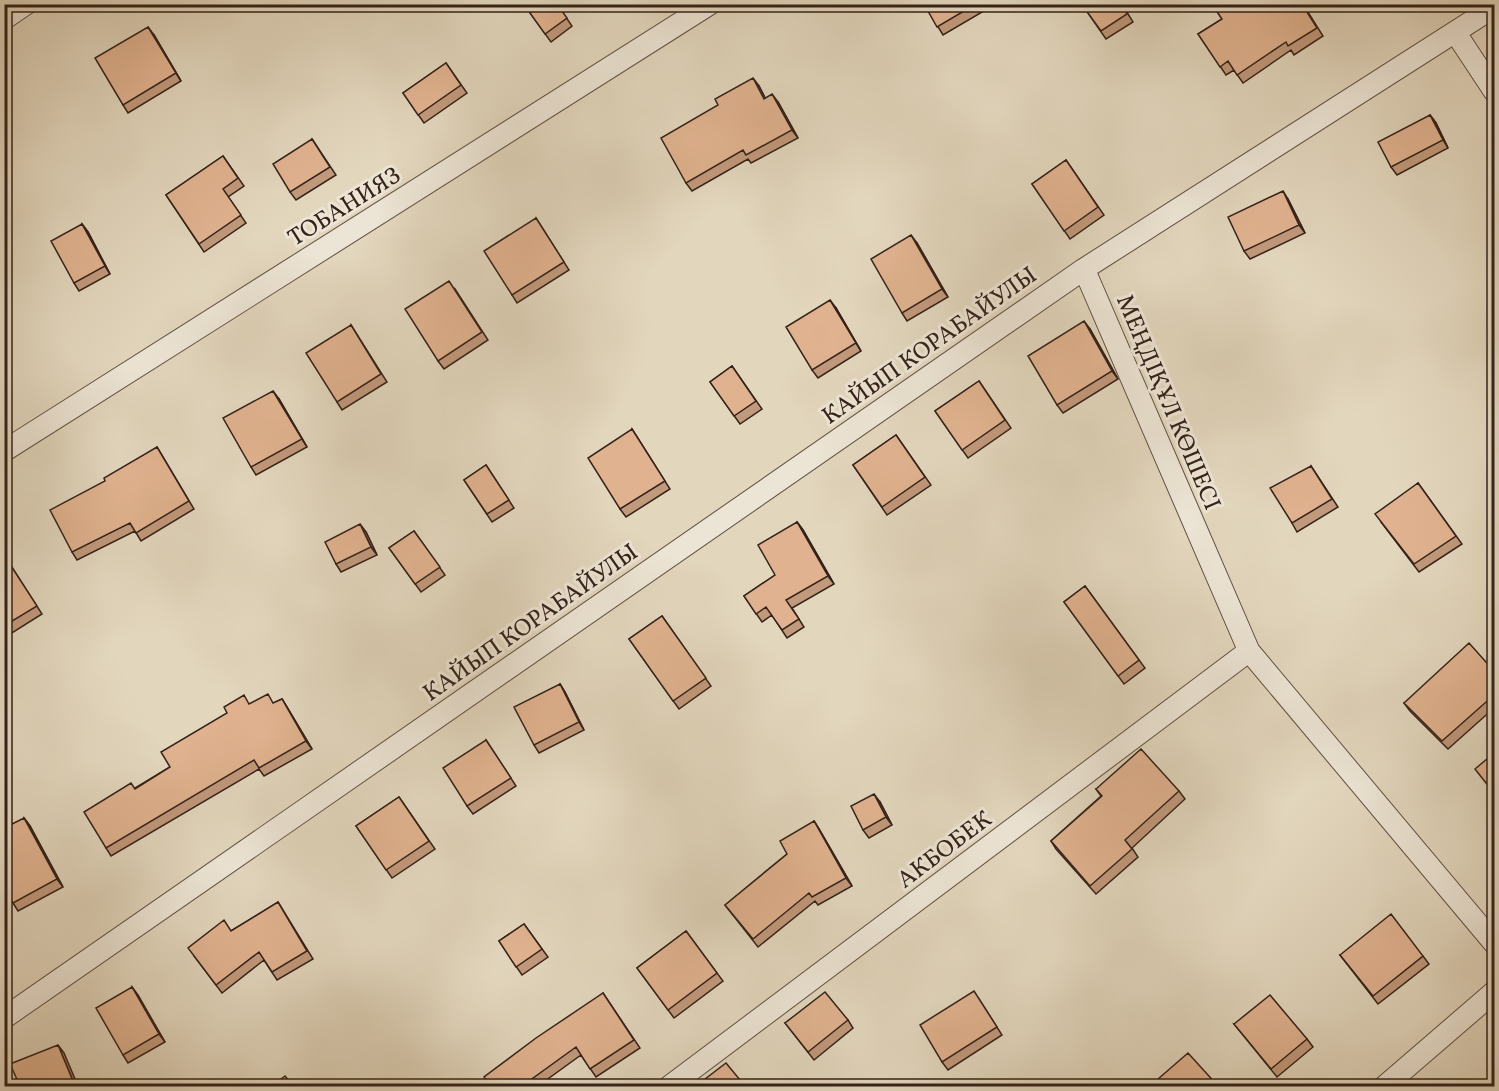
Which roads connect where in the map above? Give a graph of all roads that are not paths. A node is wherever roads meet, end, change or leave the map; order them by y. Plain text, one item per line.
1 (26, 4) edge
2 (710, 4) edge
3 (1494, 7) edge
4 (4, 19) edge
5 (1455, 32) junction
6 (1494, 91) edge
7 (1084, 269) junction
8 (4, 451) edge
9 (1250, 651) junction
10 (1494, 944) edge
11 (1494, 992) edge
12 (4, 1018) edge
13 (670, 1086) edge
14 (1385, 1086) edge

1 - 4 street
2 - 8 street, ТОБАНИЯЗ
3 - 5 street
5 - 6 street
5 - 7 street
7 - 9 street, МЕҢДІҚҰЛ КӨШЕСІ
7 - 12 street, КАЙЫП КОРАБАЙУЛЫ
9 - 10 street, МЕҢДІҚҰЛ КӨШЕСІ
9 - 13 street, АКБОБЕК
11 - 14 street

